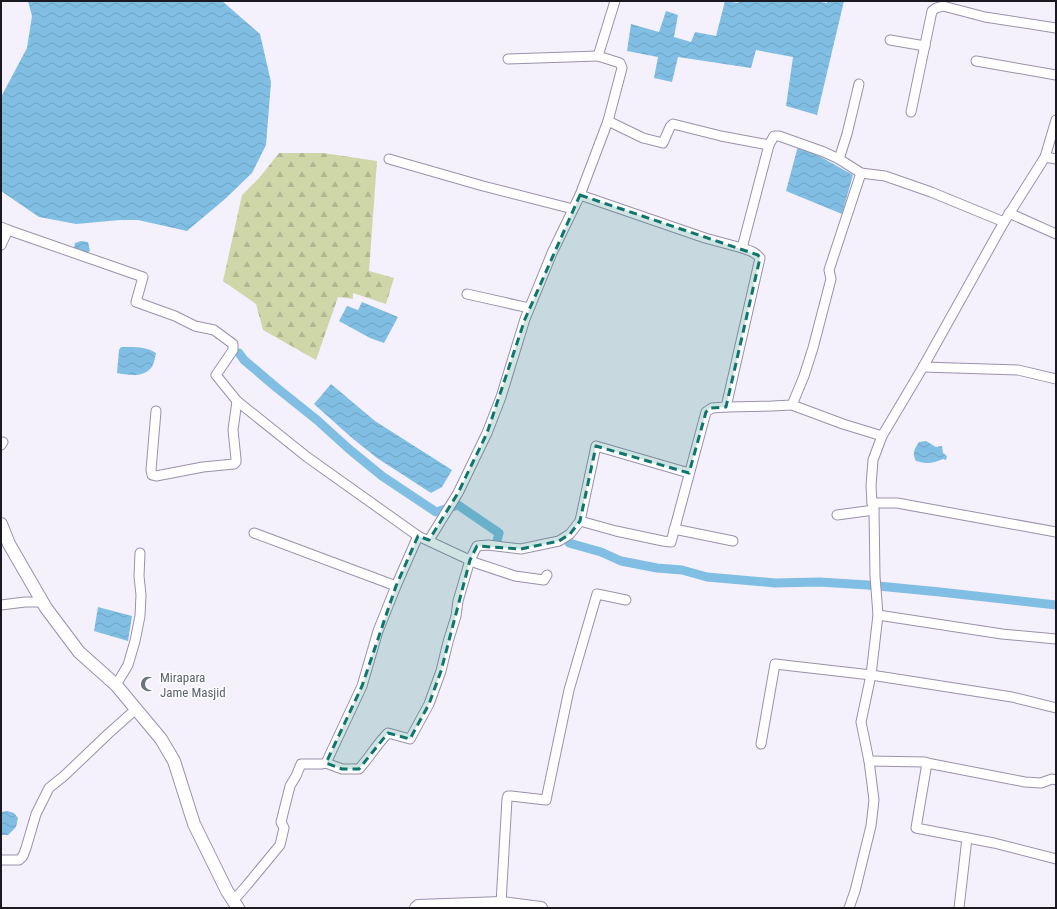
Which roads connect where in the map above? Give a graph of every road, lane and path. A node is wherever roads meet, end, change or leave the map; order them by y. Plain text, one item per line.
1 (615, 1) edge
2 (1056, 28) edge
3 (890, 40) dead end
4 (925, 46) junction
5 (598, 56) junction
6 (508, 59) dead end
7 (976, 60) dead end
8 (1056, 75) edge
9 (859, 84) dead end
10 (910, 112) dead end
11 (1056, 120) edge
12 (608, 121) junction
13 (769, 145) junction
14 (1045, 157) junction
15 (389, 159) dead end
16 (840, 159) junction
17 (1056, 159) edge
18 (861, 172) junction
19 (580, 195) junction
20 (573, 210) junction
21 (1010, 213) junction
22 (1004, 222) junction
23 (5, 228) edge
24 (1056, 234) edge
25 (1, 245) edge
26 (742, 248) junction
27 (467, 294) dead end
28 (529, 308) junction
29 (923, 367) junction
30 (1056, 379) edge
31 (237, 401) junction
32 (792, 405) junction
33 (726, 407) junction
34 (156, 411) dead end
35 (882, 436) junction
36 (689, 472) junction
37 (873, 507) junction
38 (837, 515) dead end
39 (580, 521) junction
40 (1, 524) edge
41 (674, 529) junction
42 (1056, 532) edge
43 (254, 534) dead end
44 (418, 536) junction
45 (429, 540) junction
46 (733, 541) dead end
47 (140, 553) dead end
48 (470, 560) junction
49 (547, 575) dead end
50 (396, 586) junction
51 (626, 600) dead end
52 (43, 602) junction
53 (1, 605) edge
54 (878, 616) junction
55 (1056, 639) edge
56 (871, 675) junction
57 (116, 684) junction
58 (1056, 708) edge
59 (136, 709) junction
60 (761, 744) dead end
61 (869, 761) junction
62 (326, 763) junction
63 (927, 763) junction
64 (1056, 780) edge
65 (967, 838) junction
66 (1056, 859) edge
67 (1, 860) edge
68 (501, 903) junction
69 (236, 904) edge
70 (479, 906) edge
71 (416, 908) edge
72 (541, 908) edge
73 (849, 908) edge
74 (960, 908) edge

1 - 5 street
2 - 4 street
3 - 4 street
4 - 10 street
5 - 6 street
5 - 12 street
7 - 8 street
9 - 16 street
11 - 14 street
12 - 13 street
12 - 19 street
13 - 16 street
13 - 26 street
14 - 17 street
14 - 21 street
15 - 20 street
16 - 18 street
18 - 22 street
18 - 32 street
19 - 20 street
19 - 26 street
20 - 28 street
21 - 22 street
21 - 24 street
22 - 29 street
23 - 25 street
23 - 31 street
26 - 33 street
27 - 28 street
28 - 45 street
29 - 30 street
29 - 35 street
31 - 34 street
31 - 44 street
32 - 33 street
32 - 35 street
33 - 36 street
35 - 37 street
36 - 39 street
36 - 41 street
37 - 38 street
37 - 42 street
37 - 54 street
39 - 41 street
39 - 48 street
40 - 52 street
41 - 46 street
43 - 50 street
44 - 45 street
44 - 50 street
45 - 48 street
47 - 57 street
48 - 49 street
48 - 62 street
50 - 62 street
51 - 68 street
52 - 53 street
52 - 57 street
54 - 55 street
54 - 56 street
56 - 58 street
56 - 60 street
56 - 61 street
57 - 59 street
59 - 67 street
59 - 69 street
61 - 63 street
61 - 73 street
62 - 69 street
63 - 64 street
63 - 65 street
65 - 66 street
65 - 74 street
68 - 70 street
68 - 72 street
70 - 71 street

